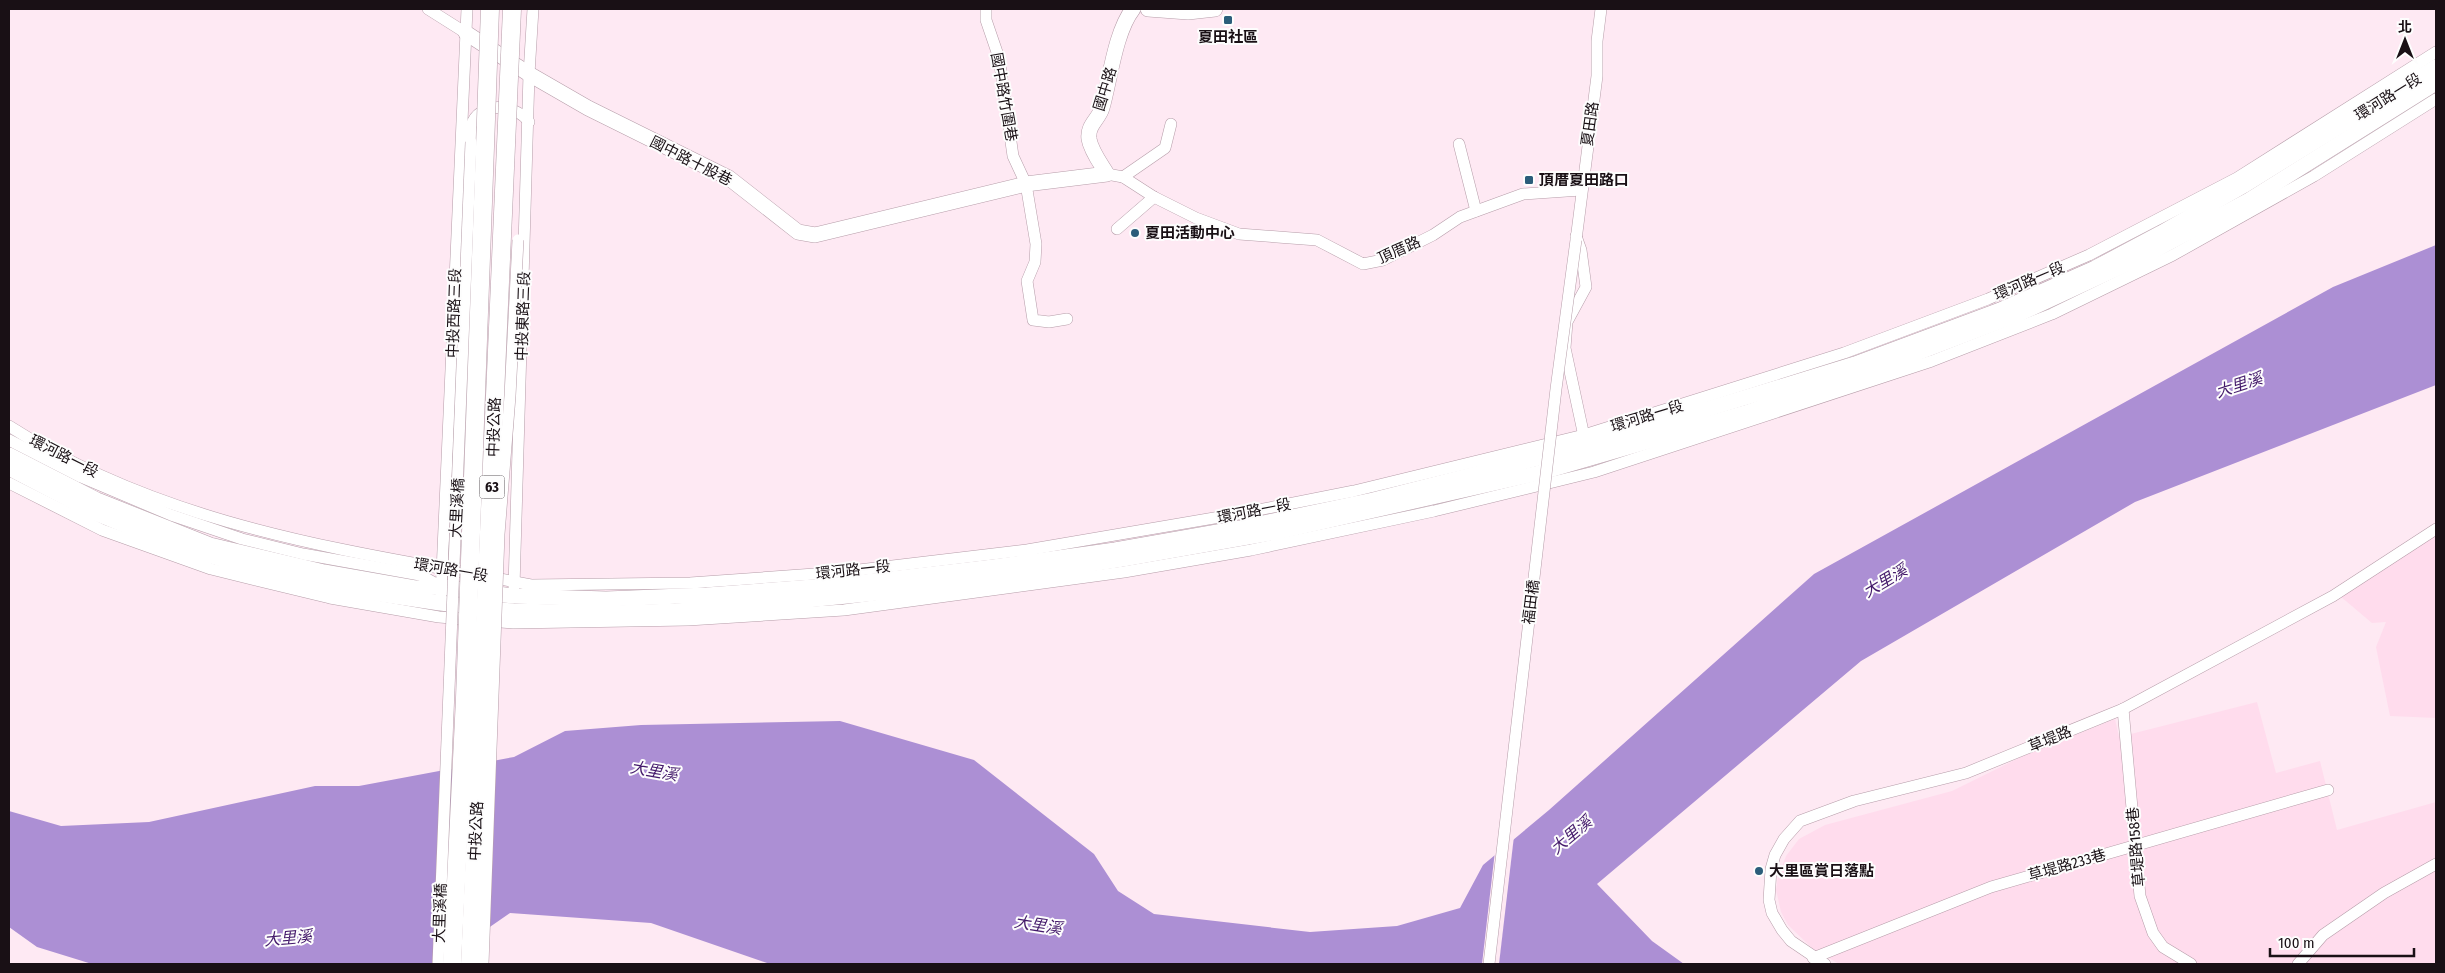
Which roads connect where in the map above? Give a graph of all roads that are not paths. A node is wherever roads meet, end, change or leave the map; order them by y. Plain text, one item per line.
1 (428, 9) edge
2 (467, 9) edge
3 (490, 9) edge
4 (512, 9) edge
5 (533, 9) edge
6 (986, 9) edge
7 (1133, 9) edge
8 (1148, 9) edge
9 (1215, 9) edge
10 (1601, 9) edge
11 (466, 33) junction
12 (2436, 52) edge
13 (2436, 67) edge
14 (529, 74) junction
15 (2436, 83) edge
16 (2436, 99) edge
17 (464, 100) junction
18 (529, 122) junction
19 (1170, 124) dead end
20 (471, 142) junction
21 (1459, 144) dead end
22 (1107, 174) junction
23 (1123, 177) junction
24 (1026, 184) junction
25 (526, 190) junction
26 (1581, 190) junction
27 (1154, 197) junction
28 (1476, 211) junction
29 (1116, 230) dead end
30 (1576, 238) junction
31 (1068, 319) dead end
32 (9, 426) edge
33 (9, 440) edge
34 (1589, 453) junction
35 (9, 456) edge
36 (9, 468) edge
37 (40, 471) junction
38 (9, 483) edge
39 (2436, 529) edge
40 (443, 568) junction
41 (442, 587) junction
42 (513, 603) junction
43 (440, 610) junction
44 (2123, 709) junction
45 (2328, 790) dead end
46 (2135, 845) junction
47 (2436, 864) edge
48 (1813, 958) junction
49 (438, 964) edge
50 (452, 964) edge
51 (470, 964) edge
52 (483, 964) edge
53 (1489, 964) edge
54 (1825, 964) edge
55 (2191, 964) edge
56 (2298, 964) edge

1 - 11 street, 國中路十股巷
2 - 11 street, 中投西路三段
3 - 50 main road, 中投公路 / 63, bridge
4 - 51 main road, 中投公路 / 63, bridge
5 - 14 street, 中投東路三段
6 - 24 street, 國中路竹圍巷
7 - 22 street, 國中路
8 - 9 street
10 - 26 street, 夏田路
11 - 14 street, 國中路十股巷
11 - 17 street, 中投西路三段
12 - 34 street, 環河路一段
13 - 34 street, 環河路一段
14 - 18 street, 中投東路三段
14 - 24 street, 國中路十股巷
15 - 34 street, 環河路一段
16 - 34 street, 環河路一段
17 - 20 street
17 - 40 street, 中投西路三段
18 - 20 street
18 - 25 street, 中投東路三段
19 - 23 street
20 - 49 street, 大里溪橋, bridge
21 - 28 street
22 - 23 street, 頂厝路
22 - 24 street
23 - 27 street, 頂厝路
24 - 31 street, 國中路竹圍巷
25 - 42 street, 中投東路三段
25 - 52 street, bridge
26 - 28 street, 頂厝路
26 - 30 street, 夏田路
27 - 28 street, 頂厝路
27 - 29 street
30 - 34 street
30 - 53 street, 福田橋, bridge
32 - 37 street, 環河路一段
33 - 37 street, 環河路一段
34 - 42 street, 環河路一段
34 - 42 street, 環河路一段
35 - 37 street, 環河路一段
36 - 37 street, 環河路一段
37 - 38 street, 環河路一段
37 - 40 street, 環河路一段
37 - 41 street, 環河路一段
37 - 43 street, 環河路一段
39 - 44 street, 草堤路
40 - 41 street, 中投西路三段
40 - 42 street, 環河路一段
41 - 42 street, 環河路一段
41 - 43 street, 中投西路三段
42 - 43 street, 環河路一段
44 - 46 street, 草堤路158巷
44 - 48 street, 草堤路
45 - 46 street, 草堤路233巷
46 - 48 street, 草堤路233巷
46 - 55 street, 草堤路158巷
47 - 56 street
48 - 54 street, 草堤路

